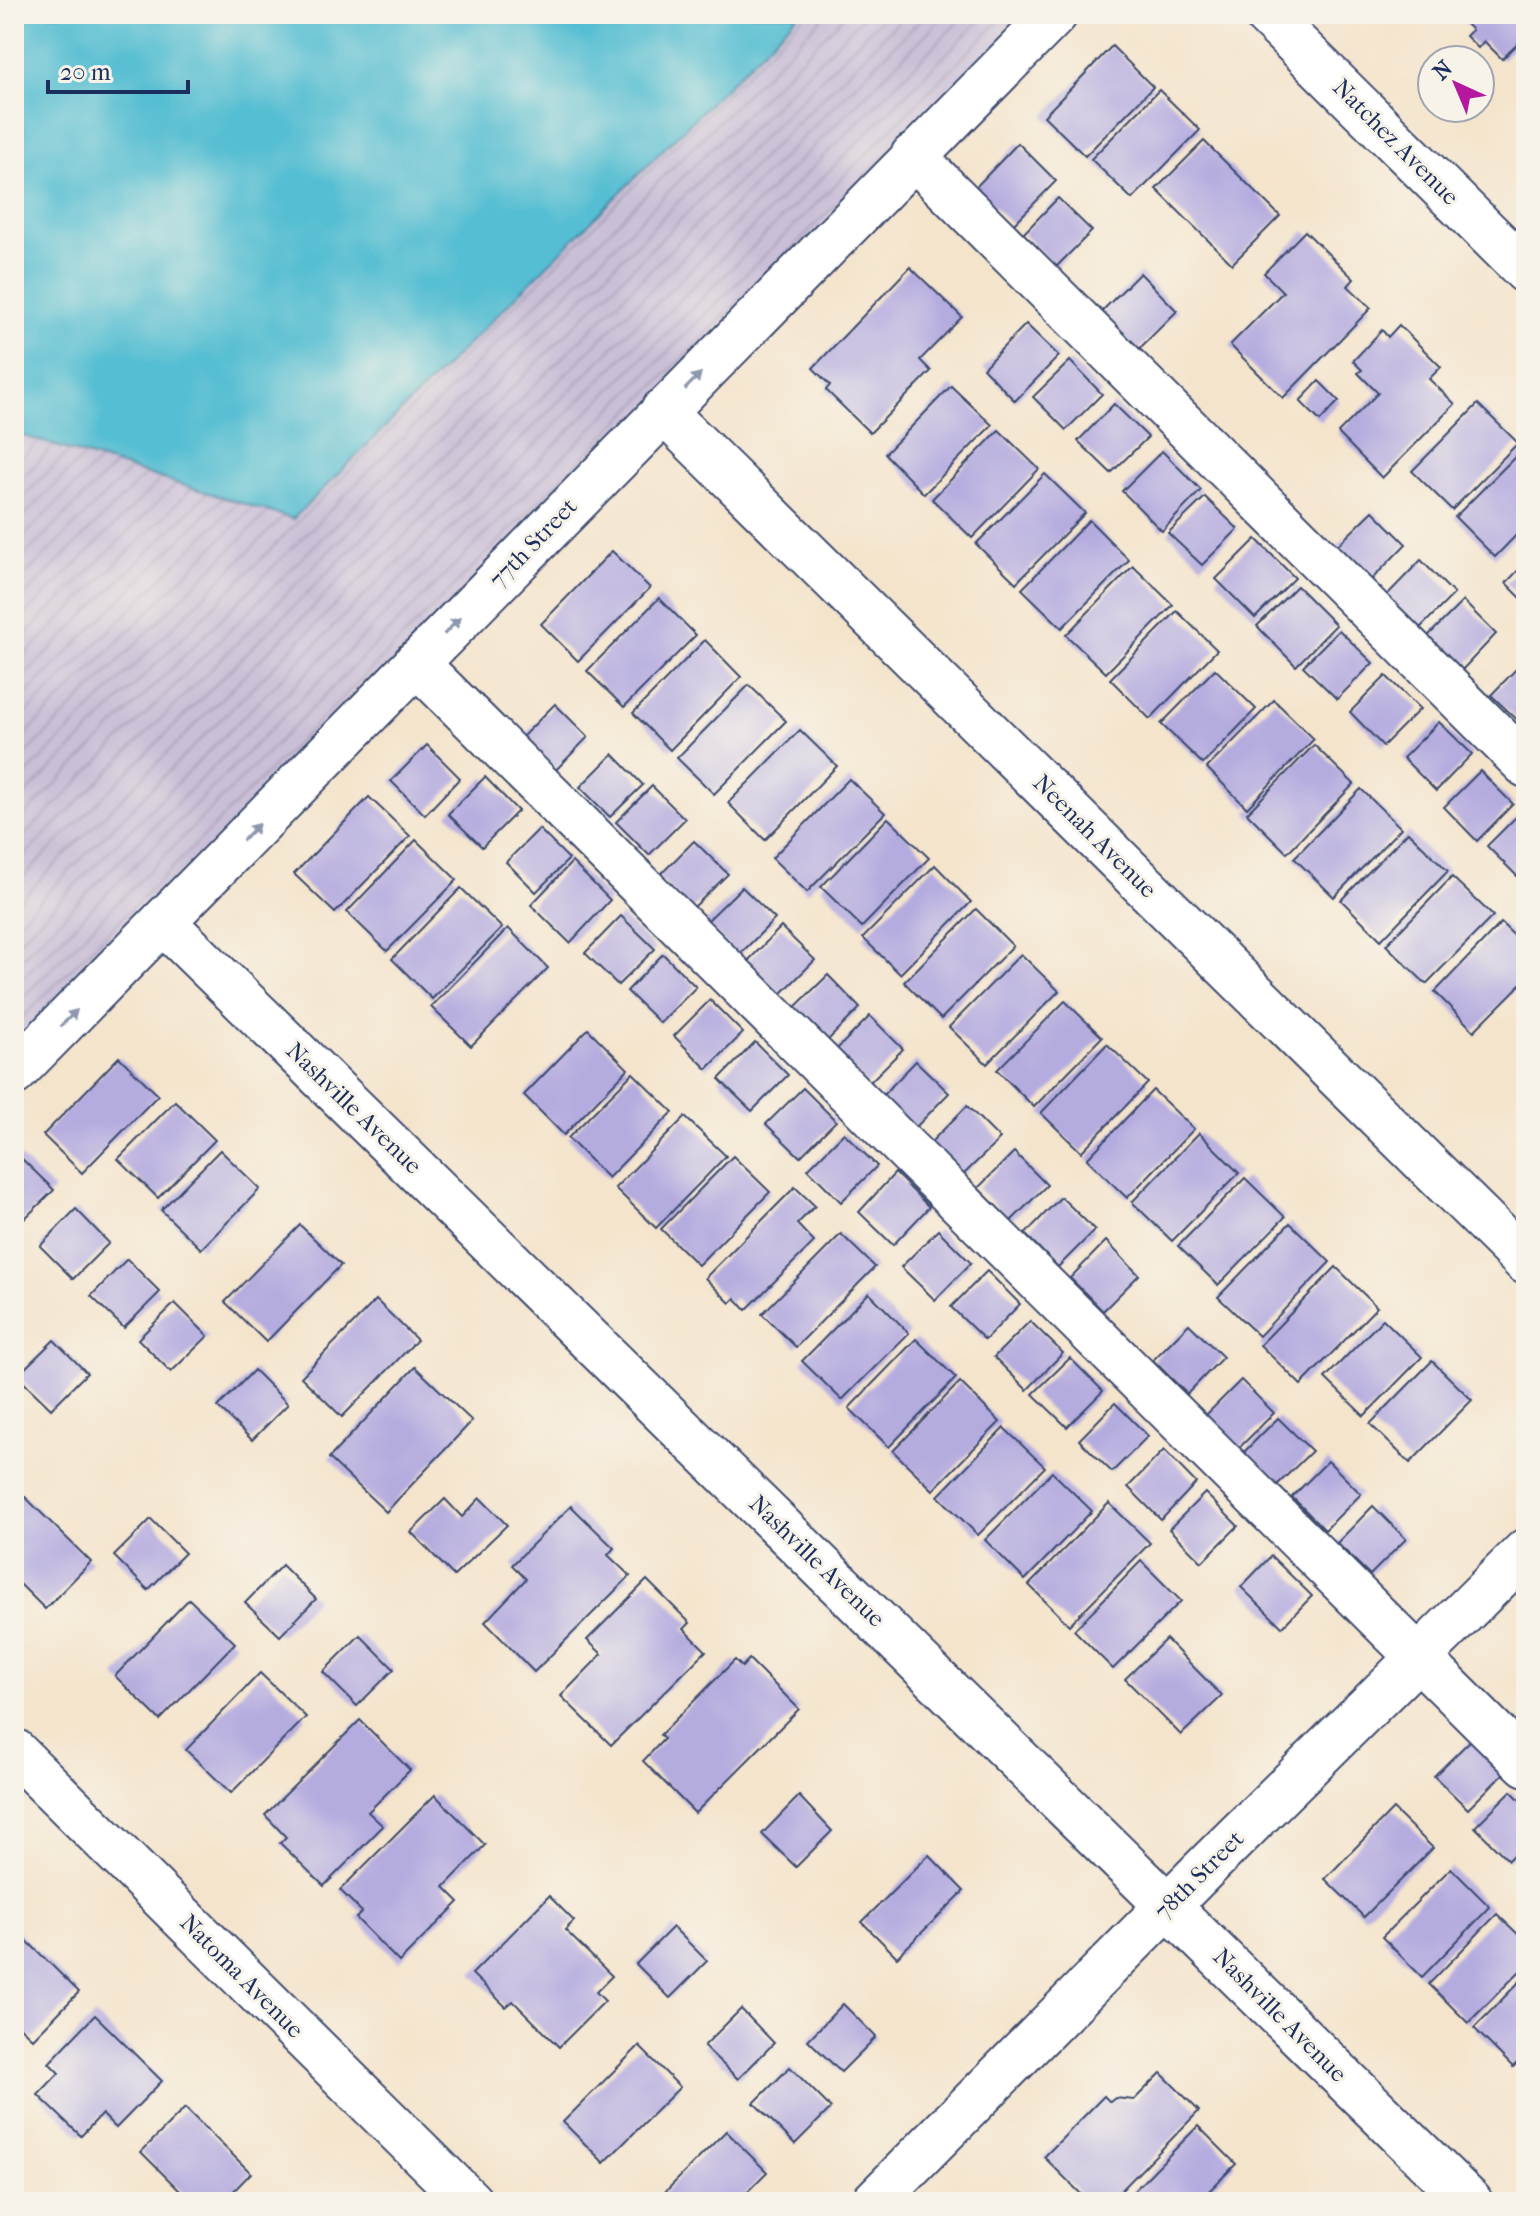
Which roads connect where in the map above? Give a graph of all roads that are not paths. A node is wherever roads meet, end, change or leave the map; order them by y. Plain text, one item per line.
1 (1055, 14) edge
2 (1266, 14) edge
3 (913, 156) junction
4 (1526, 271) edge
5 (663, 411) junction
6 (416, 663) junction
7 (1526, 765) edge
8 (163, 922) junction
9 (14, 1073) edge
10 (1526, 1262) edge
11 (1526, 1551) edge
12 (1419, 1660) junction
13 (14, 1751) edge
14 (1526, 1764) edge
15 (1169, 1905) junction
16 (470, 2202) edge
17 (874, 2202) edge
18 (1470, 2202) edge

1 - 3 street, 77th Street
2 - 4 street, Natchez Avenue
5 -> 3 street, 77th Street
3 - 7 street
6 -> 5 street, 77th Street
5 - 10 street, Neenah Avenue
8 -> 6 street, 77th Street
6 - 12 street
9 -> 8 street, 77th Street
8 - 15 street, Nashville Avenue
11 - 12 street, 78th Street
12 - 14 street
12 - 15 street, 78th Street
13 - 16 street, Natoma Avenue
15 - 17 street, 78th Street
15 - 18 street, Nashville Avenue

